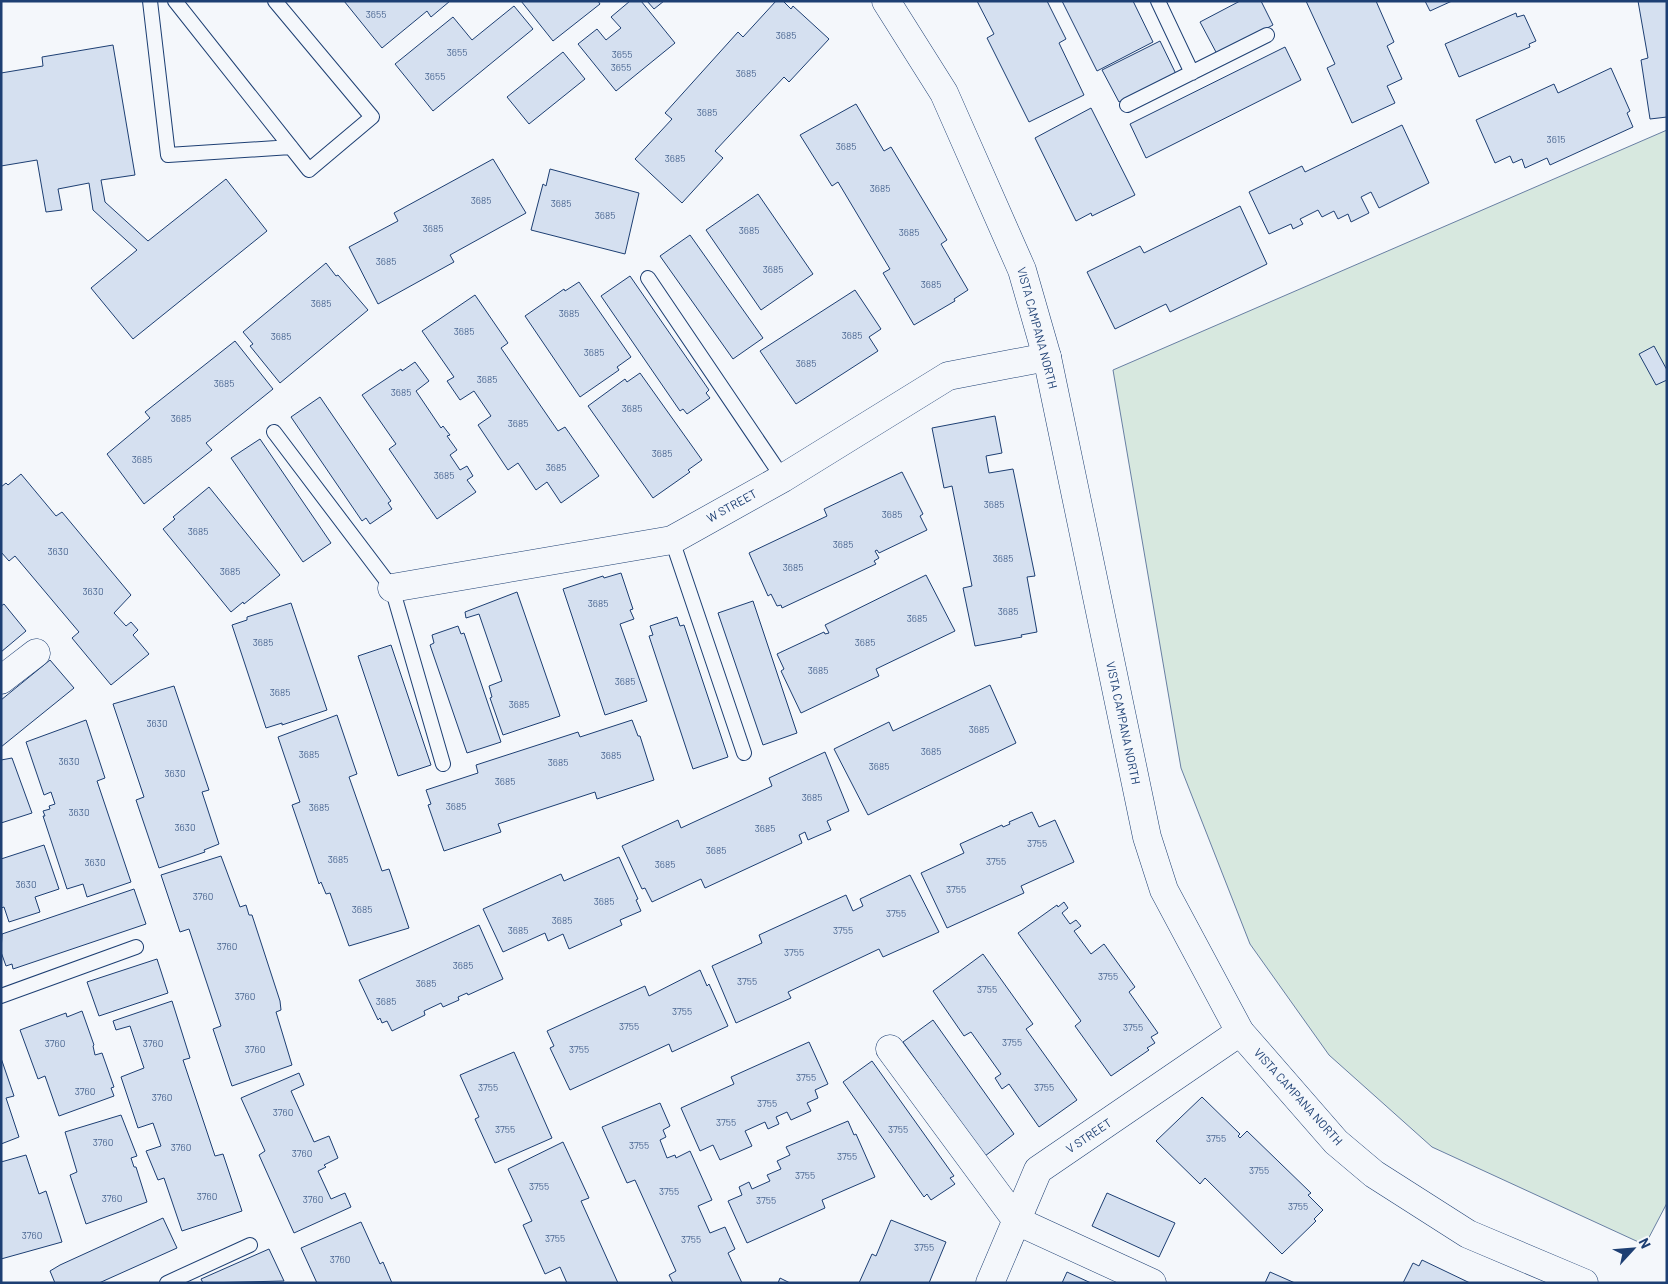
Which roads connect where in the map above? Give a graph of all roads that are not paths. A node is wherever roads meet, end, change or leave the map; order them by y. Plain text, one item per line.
1 (150, 1) edge
2 (175, 1) edge
3 (276, 1) edge
4 (1158, 1) edge
5 (893, 4) edge
6 (1267, 35) dead end
7 (1192, 73) junction
8 (1127, 105) dead end
9 (291, 147) junction
10 (648, 278) dead end
11 (1047, 357) junction
12 (274, 432) dead end
13 (783, 478) junction
14 (672, 540) junction
15 (392, 588) junction
16 (36, 653) dead end
17 (1, 680) edge
18 (744, 753) dead end
19 (444, 764) dead end
20 (136, 947) dead end
21 (1, 996) edge
22 (1240, 1032) junction
23 (890, 1049) dead end
24 (1018, 1221) junction
25 (250, 1245) dead end
26 (1554, 1277) edge
27 (167, 1283) edge
28 (990, 1283) edge
29 (1152, 1283) edge
30 (1584, 1283) edge

1 - 9 lane
2 - 9 lane
3 - 9 lane
4 - 7 lane
5 - 11 street, VISTA CAMPANA NORTH
6 - 7 lane
7 - 8 lane
10 - 13 lane
11 - 13 street, W STREET
11 - 22 street, VISTA CAMPANA NORTH
12 - 15 lane
13 - 14 street, W STREET
14 - 15 street, W STREET
14 - 18 lane
15 - 19 lane
16 - 17 street
20 - 21 lane
22 - 24 street, V STREET
22 - 26 street, VISTA CAMPANA NORTH
23 - 24 street
24 - 28 street, V STREET
24 - 29 street
25 - 27 lane
26 - 30 street, VISTA CAMPANA NORTH

